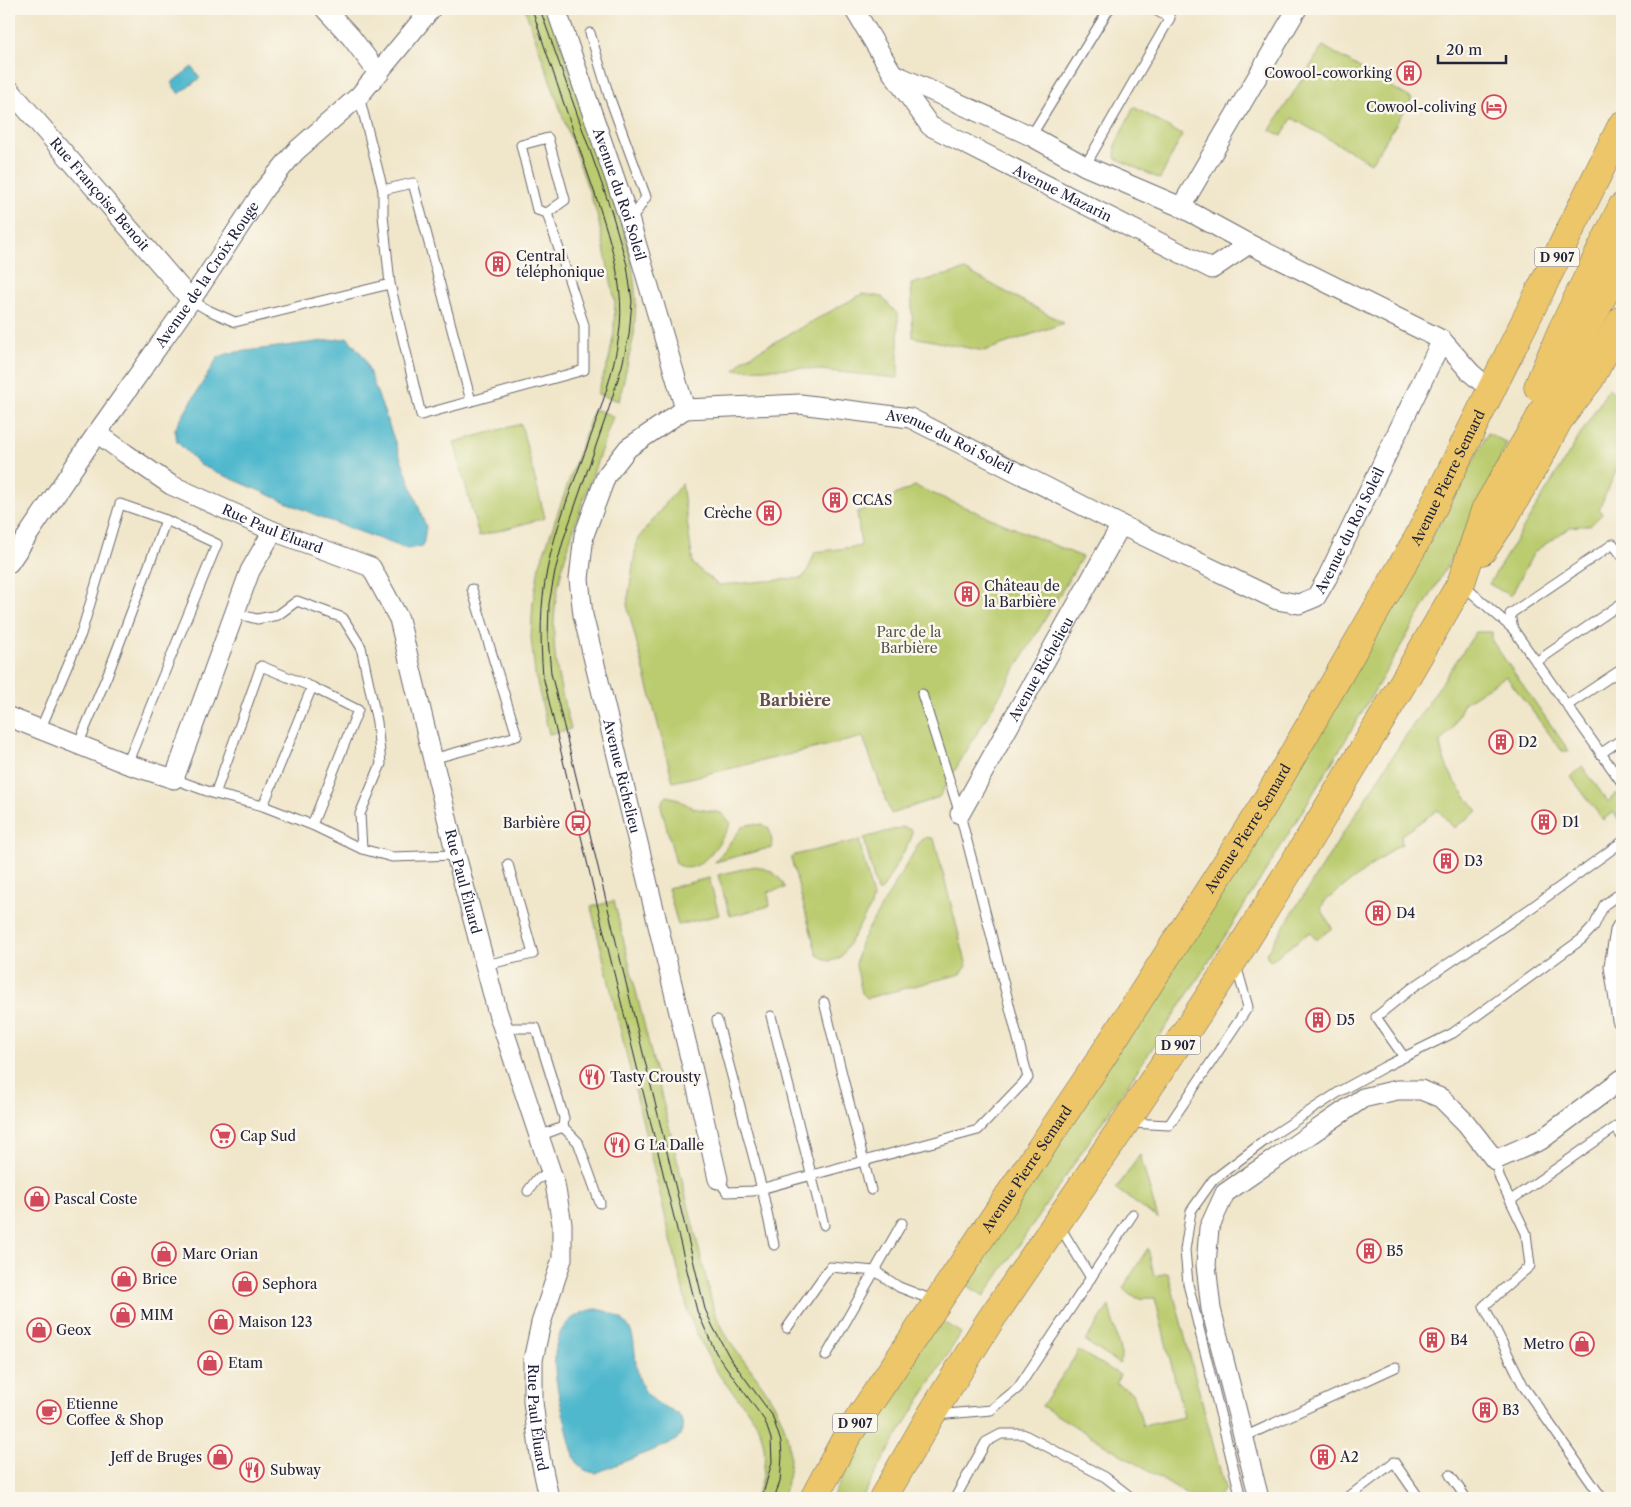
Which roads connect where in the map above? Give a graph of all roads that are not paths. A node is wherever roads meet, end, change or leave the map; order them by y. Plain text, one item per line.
1 (431, 9) edge
2 (556, 9) edge
3 (854, 9) edge
4 (1109, 9) edge
5 (1153, 9) edge
6 (1297, 9) edge
7 (329, 10) edge
8 (590, 33) dead end
9 (379, 74) junction
10 (893, 74) junction
11 (9, 89) edge
12 (359, 96) junction
13 (1622, 125) edge
14 (1031, 136) junction
15 (1085, 166) junction
16 (383, 190) junction
17 (1181, 207) junction
18 (1622, 208) edge
19 (547, 213) junction
20 (630, 222) junction
21 (1249, 244) junction
22 (1622, 259) edge
23 (390, 284) junction
24 (191, 300) junction
25 (1622, 320) edge
26 (1442, 340) junction
27 (1491, 390) junction
28 (472, 401) junction
29 (685, 409) junction
30 (97, 433) junction
31 (1485, 510) junction
32 (166, 520) junction
33 (1121, 524) junction
34 (273, 531) junction
35 (1622, 556) edge
36 (9, 563) edge
37 (1460, 583) junction
38 (472, 589) dead end
39 (1622, 603) edge
40 (234, 613) junction
41 (1513, 629) junction
42 (1536, 662) junction
43 (1622, 669) edge
44 (312, 687) junction
45 (922, 694) dead end
46 (1568, 705) junction
47 (9, 717) edge
48 (40, 730) junction
49 (1622, 739) edge
50 (78, 745) junction
51 (1600, 754) junction
52 (432, 758) junction
53 (127, 764) junction
54 (174, 779) junction
55 (1622, 783) edge
56 (215, 794) junction
57 (263, 806) junction
58 (960, 814) junction
59 (312, 825) junction
60 (1622, 842) edge
61 (362, 849) junction
62 (456, 855) junction
63 (508, 864) dead end
64 (1622, 892) edge
65 (1622, 927) edge
66 (1234, 958) junction
67 (485, 965) junction
68 (1618, 971) edge
69 (824, 1002) dead end
70 (771, 1016) dead end
71 (717, 1020) dead end
72 (1622, 1020) edge
73 (503, 1028) junction
74 (1404, 1057) junction
75 (1622, 1080) edge
76 (1125, 1123) junction
77 (562, 1127) junction
78 (539, 1136) junction
79 (1622, 1137) edge
80 (1495, 1160) junction
81 (864, 1161) junction
82 (551, 1172) junction
83 (812, 1175) junction
84 (718, 1179) joint
85 (762, 1189) junction
86 (871, 1190) dead end
87 (528, 1191) dead end
88 (1510, 1200) junction
89 (600, 1202) dead end
90 (1133, 1214) dead end
91 (902, 1223) dead end
92 (1057, 1223) junction
93 (824, 1225) dead end
94 (774, 1245) dead end
95 (875, 1272) junction
96 (1091, 1278) junction
97 (937, 1302) junction
98 (787, 1328) dead end
99 (826, 1356) dead end
100 (1396, 1367) dead end
101 (931, 1415) junction
102 (1244, 1437) junction
103 (1450, 1475) dead end
104 (549, 1498) edge
105 (814, 1498) edge
106 (882, 1498) edge
107 (955, 1498) edge
108 (1132, 1498) edge
109 (1242, 1498) edge
110 (1259, 1498) edge
111 (1347, 1498) edge
112 (1419, 1498) edge
113 (1466, 1498) edge
114 (1602, 1498) edge

1 - 9 street, Avenue de la Croix Rouge
2 - 20 street, Avenue du Roi Soleil
3 - 10 street, Avenue Mazarin
4 - 14 lane
5 - 15 lane
6 - 17 street
7 - 9 street
8 - 20 lane
9 - 12 street, Avenue de la Croix Rouge
10 - 14 street
10 - 21 street, Avenue Mazarin
11 - 24 street, Rue Françoise Benoit
12 - 16 lane
12 - 24 street, Avenue de la Croix Rouge
13 - 27 main road, Avenue Pierre Semard / D 907
14 - 15 street
15 - 17 street
16 - 23 lane
16 - 28 lane
17 - 21 street
18 - 31 main road
19 - 19 lane
19 - 28 lane
20 - 29 street, Avenue du Roi Soleil
21 - 26 street
22 - 31 main road, D 907
23 - 24 lane
23 - 28 lane
24 - 30 street, Avenue de la Croix Rouge
25 - 37 main road
26 - 27 street
26 - 33 street, Avenue du Roi Soleil
27 - 97 main road, Avenue Pierre Semard / D 907
29 - 33 street, Avenue du Roi Soleil
29 - 84 street, Avenue Richelieu
30 - 34 street, Rue Paul Éluard
30 - 36 street, Avenue de la Croix Rouge
31 - 37 main road, D 907
32 - 48 lane
32 - 50 lane
32 - 53 lane
33 - 58 street, Avenue Richelieu
34 - 40 street
34 - 52 street, Rue Paul Éluard
35 - 41 lane
37 - 41 lane
37 - 66 main road, D 907
38 - 52 lane
39 - 42 lane
40 - 54 street
40 - 61 lane
41 - 42 lane
42 - 46 lane
43 - 46 lane
44 - 56 lane
44 - 57 lane
44 - 59 lane
45 - 58 lane
46 - 51 lane
47 - 48 street
48 - 50 street
49 - 51 lane
50 - 53 street
51 - 55 lane
52 - 62 street, Rue Paul Éluard
53 - 54 street
54 - 56 lane
56 - 57 lane
57 - 59 lane
58 - 81 lane
59 - 61 lane
60 - 74 lane
61 - 62 lane
62 - 67 street, Rue Paul Éluard
63 - 67 lane
64 - 74 lane
65 - 68 street
66 - 76 main road, D 907
66 - 76 lane
67 - 73 street, Rue Paul Éluard
68 - 72 street
69 - 81 lane
70 - 83 lane
71 - 85 lane
73 - 77 lane
73 - 78 street, Rue Paul Éluard
74 - 109 lane
75 - 80 street
76 - 92 main road, D 907
77 - 78 lane
77 - 89 lane
78 - 82 street, Rue Paul Éluard
79 - 88 lane
80 - 88 lane
80 - 102 street
81 - 83 lane
81 - 86 lane
82 - 87 lane
82 - 104 street, Rue Paul Éluard
83 - 85 lane
83 - 93 lane
84 - 85 lane
85 - 94 lane
88 - 114 lane
90 - 96 lane
91 - 95 lane
92 - 96 lane
92 - 101 main road, D 907
95 - 97 lane
95 - 98 lane
95 - 99 lane
96 - 101 lane
97 - 105 main road, Avenue Pierre Semard / D 907
100 - 102 lane
101 - 106 main road, D 907
102 - 110 street
103 - 113 lane
107 - 108 lane
111 - 112 lane

